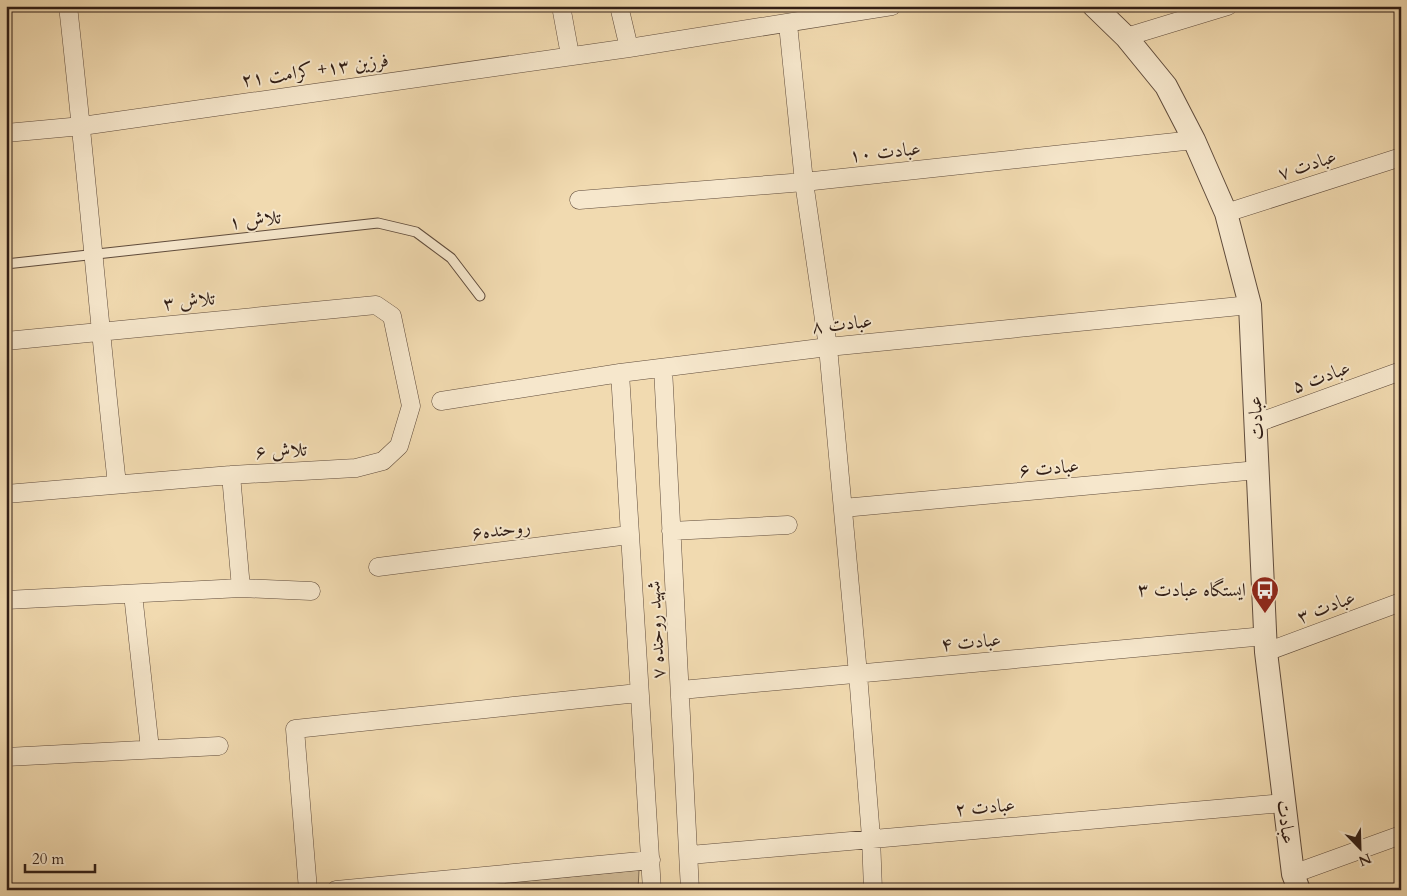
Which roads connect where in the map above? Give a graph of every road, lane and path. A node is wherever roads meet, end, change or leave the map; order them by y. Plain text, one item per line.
1 (68, 6) edge
2 (561, 6) edge
3 (620, 6) edge
4 (892, 6) edge
5 (1094, 6) edge
6 (1228, 6) edge
7 (836, 11) edge
8 (788, 24) junction
9 (1126, 37) junction
10 (629, 48) junction
11 (570, 55) junction
12 (82, 126) junction
13 (6, 133) edge
14 (1194, 140) junction
15 (1401, 157) edge
16 (804, 182) junction
17 (579, 200) dead end
18 (1226, 214) junction
19 (93, 255) junction
20 (6, 264) edge
21 (480, 296) dead end
22 (376, 304) joint
23 (1250, 305) junction
24 (100, 332) junction
25 (6, 341) edge
26 (828, 347) junction
27 (663, 368) junction
28 (1401, 371) edge
29 (620, 374) junction
30 (441, 401) dead end
31 (1257, 423) junction
32 (1258, 470) junction
33 (232, 474) junction
34 (117, 484) junction
35 (6, 494) edge
36 (843, 508) junction
37 (788, 525) dead end
38 (672, 531) junction
39 (630, 535) junction
40 (378, 567) dead end
41 (241, 588) junction
42 (311, 591) dead end
43 (133, 594) junction
44 (6, 600) edge
45 (1401, 602) edge
46 (1266, 644) junction
47 (858, 674) junction
48 (680, 690) junction
49 (638, 693) junction
50 (219, 746) dead end
51 (150, 748) junction
52 (6, 757) edge
53 (1284, 803) junction
54 (1401, 835) edge
55 (871, 837) junction
56 (690, 855) junction
57 (651, 860) junction
58 (1291, 884) edge
59 (308, 890) edge
60 (336, 890) edge
61 (652, 890) edge
62 (690, 890) edge
63 (873, 890) edge

1 - 12 street
2 - 11 street
3 - 10 street
4 - 7 street, فرزین ۱۳+ کرامت ۲۱
5 - 9 street, عبادت
6 - 9 street
7 - 8 street, فرزین ۱۳+ کرامت ۲۱
8 - 10 street, فرزین ۱۳+ کرامت ۲۱
8 - 16 street
9 - 14 street, عبادت
10 - 11 street, فرزین ۱۳+ کرامت ۲۱
11 - 12 street, فرزین ۱۳+ کرامت ۲۱
12 - 13 street, فرزین ۱۳+ کرامت ۲۱
12 - 19 street
14 - 16 street, عبادت ۱۰
14 - 18 street, عبادت
15 - 18 street, عبادت ۷
16 - 17 street, عبادت ۱۰
16 - 26 street
18 - 23 street, عبادت
19 - 20 lane, تلاش ۱
19 - 21 lane, تلاش ۱
19 - 24 street
22 - 24 street, تلاش ۳
22 - 33 street, تلاش ۶
23 - 26 street, عبادت ۸
23 - 31 street, عبادت
24 - 25 street, تلاش ۳
24 - 34 street
26 - 27 street, عبادت ۸
26 - 36 street
27 - 29 street, عبادت ۸
27 - 38 street, شهید روحنده ۷
28 - 31 street, عبادت ۵
29 - 30 street, عبادت ۸
29 - 39 street, شهید روحنده ۷
31 - 32 street, عبادت
32 - 36 street, عبادت ۶
32 - 46 street, عبادت
33 - 34 street, تلاش ۶
33 - 41 street
34 - 35 street, تلاش ۶
36 - 47 street
37 - 38 street
38 - 48 street, شهید روحنده ۷
39 - 40 street, روحنده۶
39 - 49 street, شهید روحنده ۷
41 - 42 street
41 - 43 street
43 - 44 street
43 - 51 street
45 - 46 street, عبادت ۳
46 - 47 street, عبادت ۴
46 - 53 street, عبادت
47 - 48 street, عبادت ۴
47 - 55 street
48 - 56 street, شهید روحنده ۷
49 - 57 street, شهید روحنده ۷
49 - 59 street
50 - 51 street
51 - 52 street
53 - 55 street, عبادت ۲
53 - 58 street, عبادت
54 - 58 street
55 - 56 street, عبادت ۲
55 - 63 street
56 - 62 street, شهید روحنده ۷
57 - 60 street
57 - 61 street, شهید روحنده ۷

